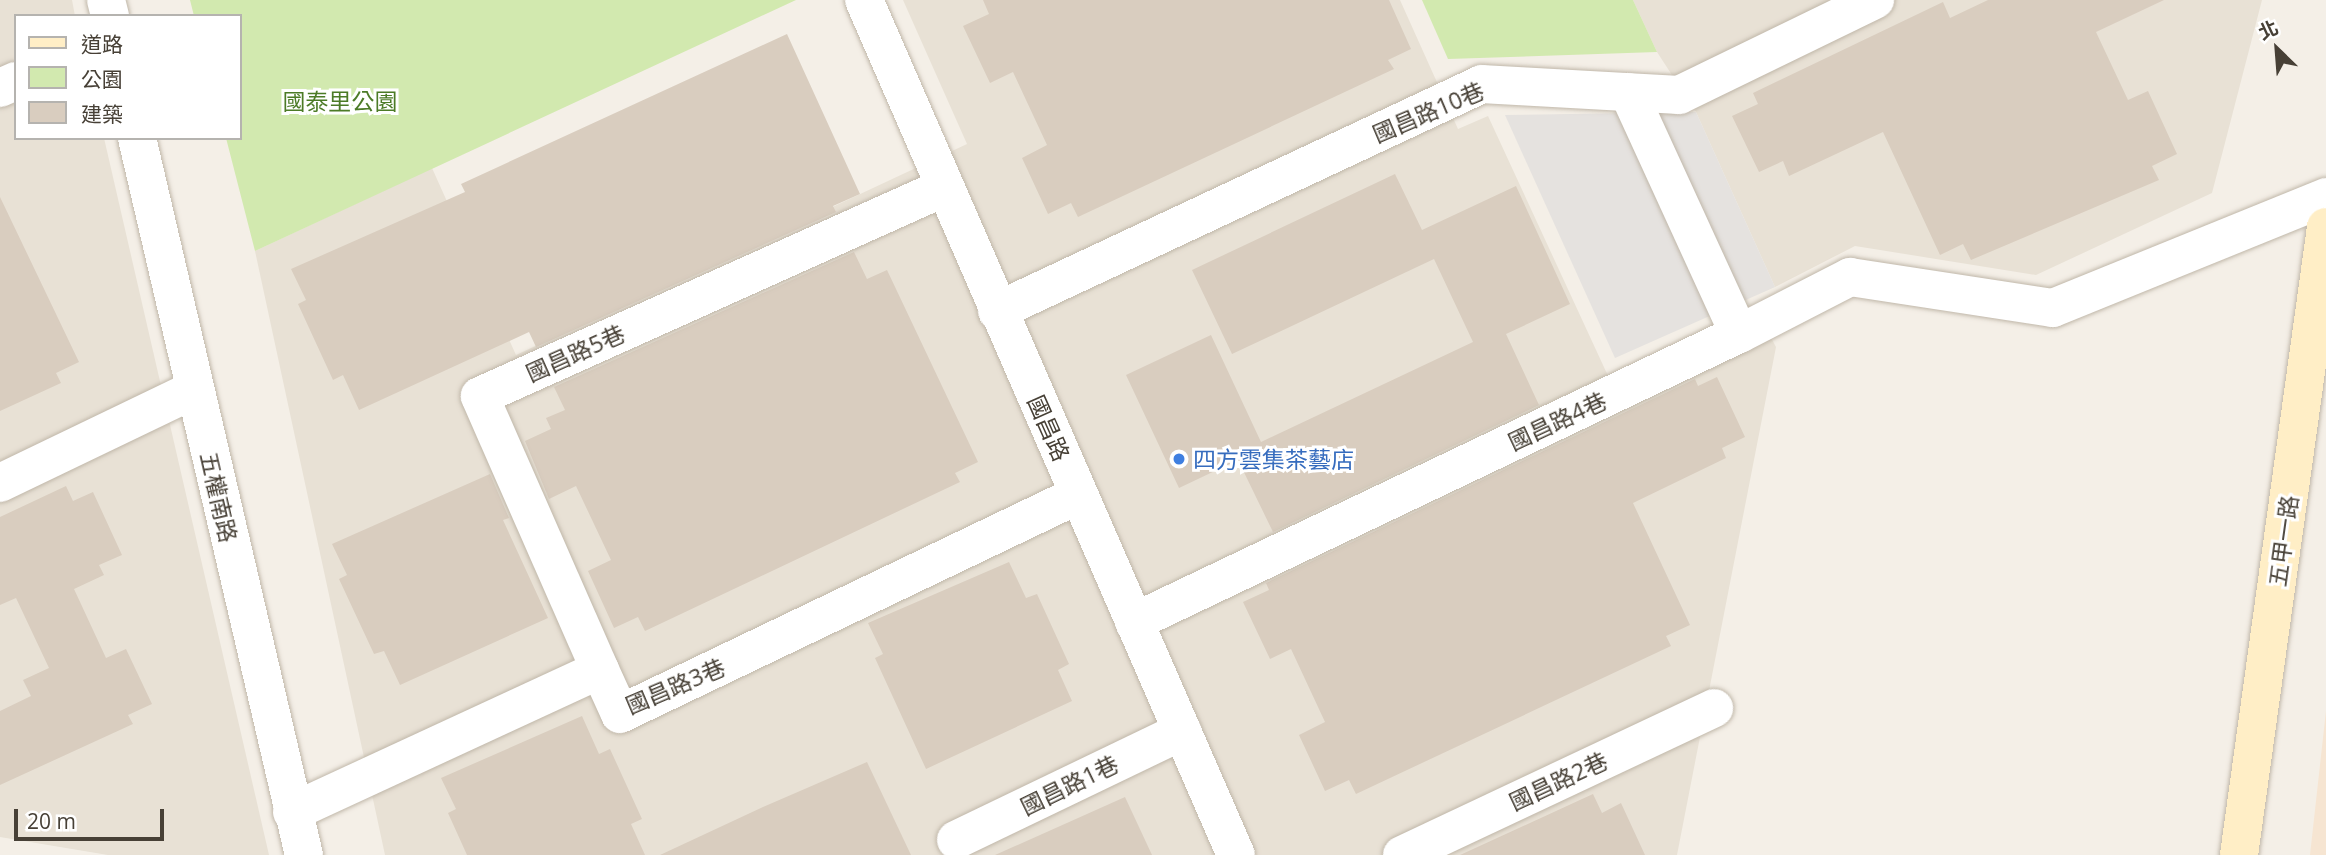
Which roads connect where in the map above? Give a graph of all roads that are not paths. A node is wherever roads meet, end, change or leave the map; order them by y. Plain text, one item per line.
1 (864, 0) edge
2 (1875, 0) edge
3 (1628, 92) junction
4 (137, 140) edge
5 (943, 187) junction
6 (2326, 197) edge
7 (2326, 227) edge
8 (997, 310) junction
9 (1739, 334) junction
10 (195, 389) junction
11 (0, 483) edge
12 (1078, 495) junction
13 (1134, 622) junction
14 (600, 670) junction
15 (1714, 708) dead end
16 (1182, 731) junction
17 (292, 811) junction
18 (956, 840) dead end
19 (304, 855) edge
20 (1236, 855) edge
21 (1402, 855) edge
22 (2239, 855) edge

1 - 5 street, 國昌路
2 - 3 street, 國昌路10巷
3 - 8 street, 國昌路10巷
3 - 9 street
4 - 10 street, 五權南路
5 - 8 street, 國昌路
5 - 14 street, 國昌路5巷
6 - 9 street, 國昌路4巷
7 - 22 main road, 五甲一路
8 - 12 street, 國昌路
9 - 13 street, 國昌路4巷
10 - 11 street
10 - 17 street, 五權南路
12 - 13 street, 國昌路
12 - 14 street, 國昌路3巷
13 - 16 street, 國昌路
14 - 17 street, 國昌路3巷
15 - 21 street, 國昌路2巷
16 - 18 street, 國昌路1巷
16 - 20 street, 國昌路
17 - 19 street, 五權南路

